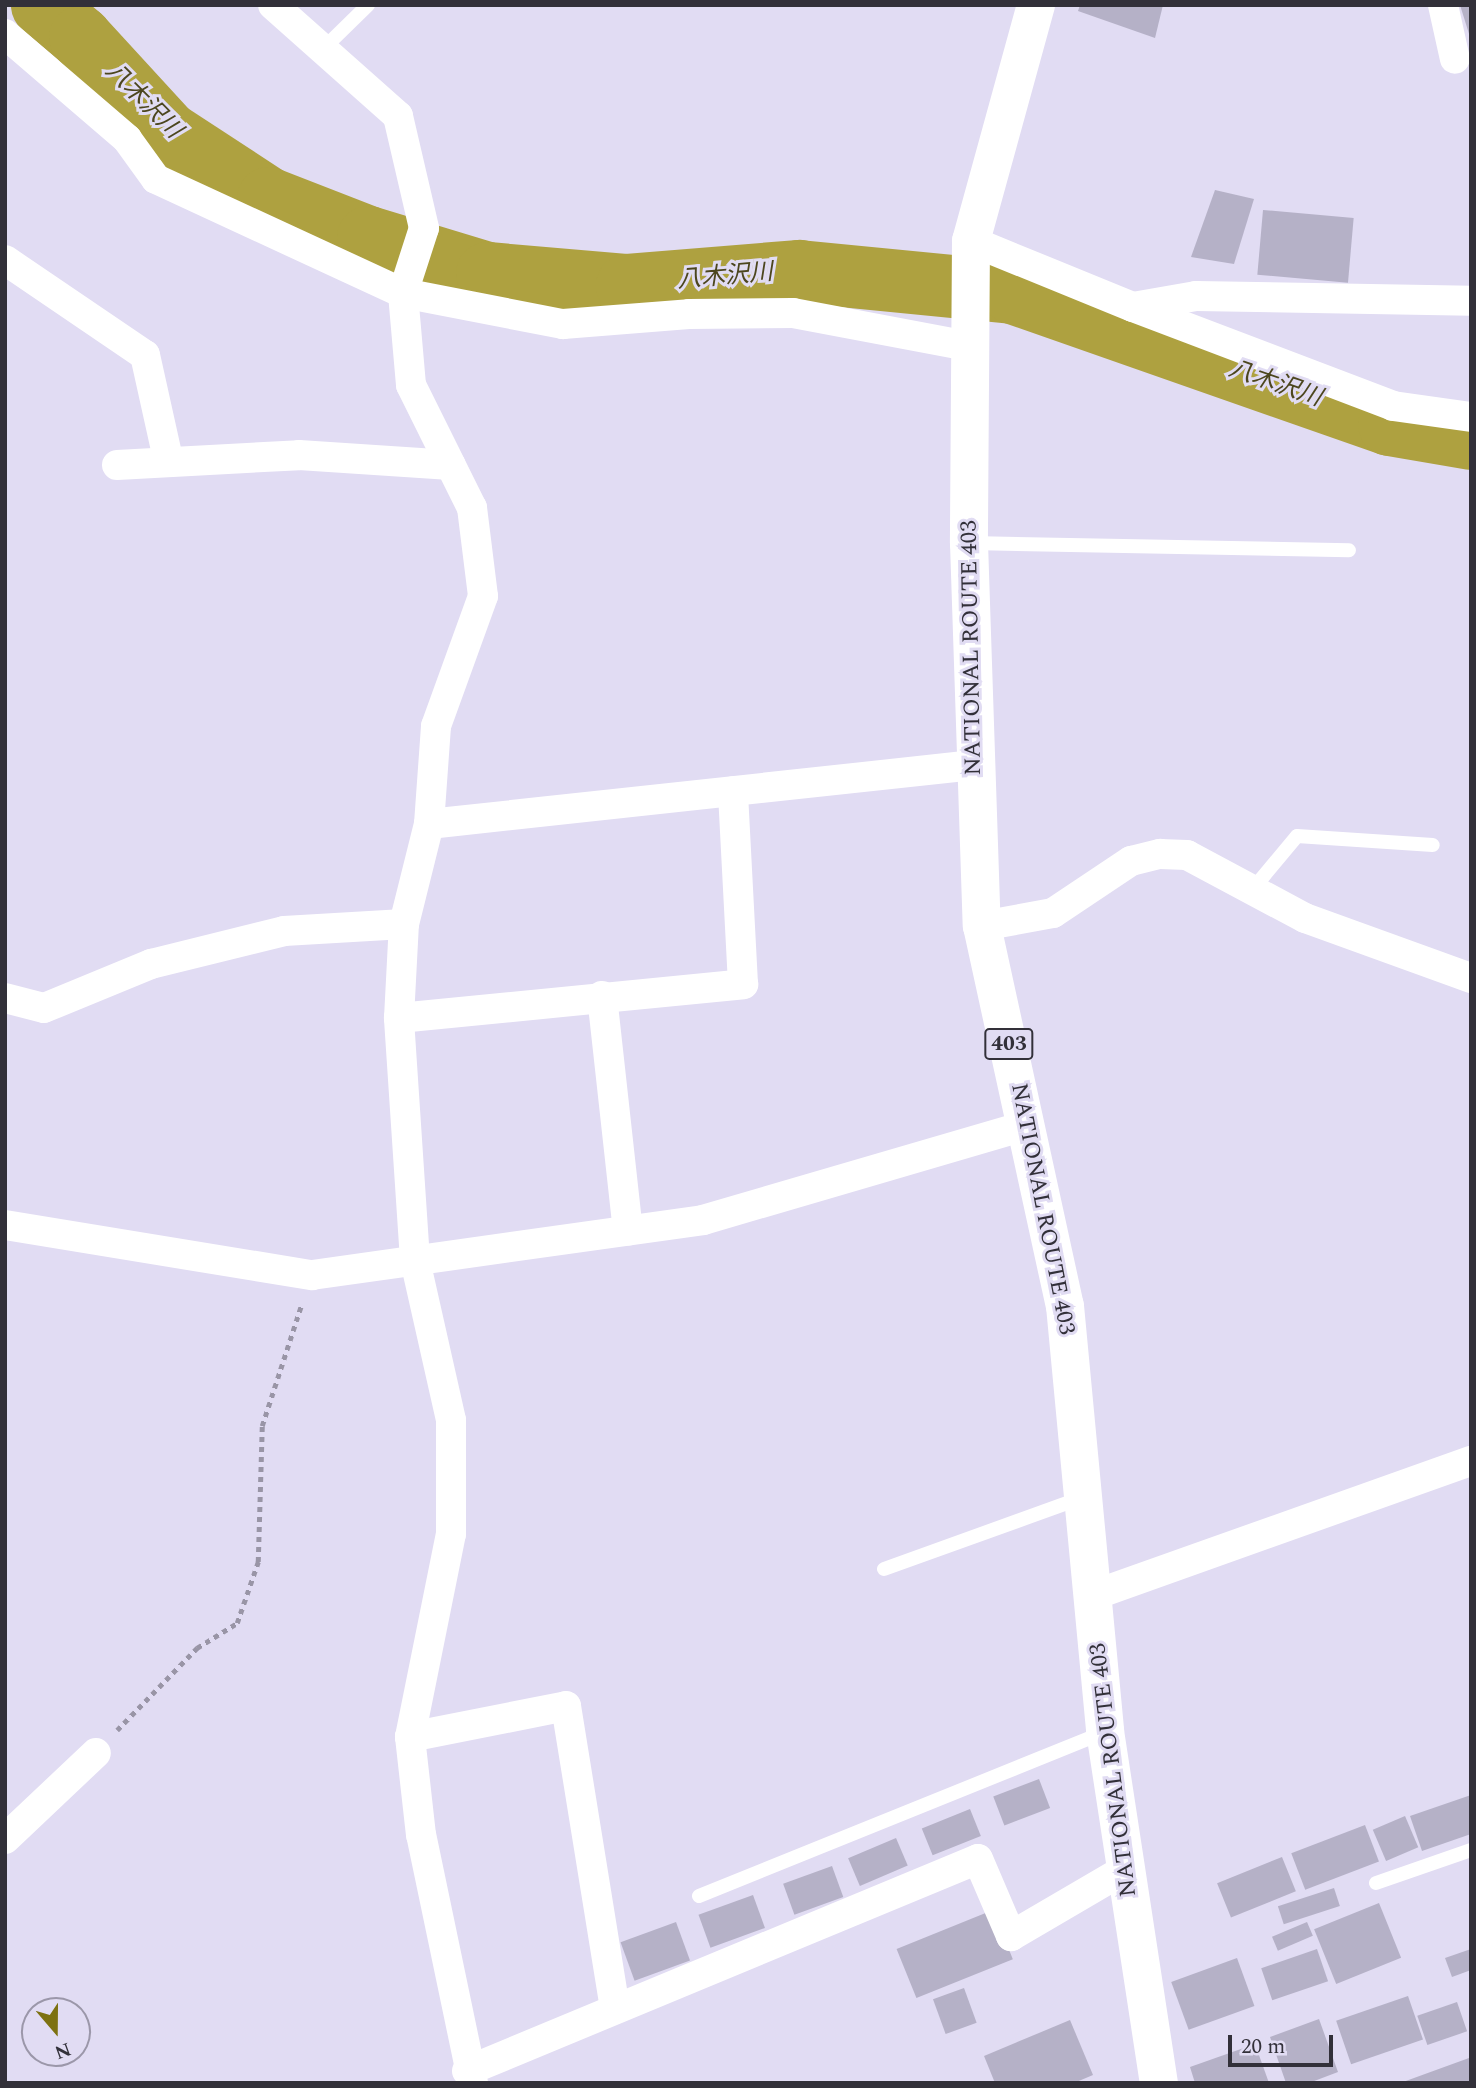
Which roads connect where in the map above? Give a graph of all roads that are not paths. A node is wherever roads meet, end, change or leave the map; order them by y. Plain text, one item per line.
1 (273, 5) edge
2 (368, 5) edge
3 (1035, 5) edge
4 (1443, 5) edge
5 (5, 34) edge
6 (323, 49) junction
7 (1455, 59) dead end
8 (971, 241) junction
9 (5, 260) edge
10 (403, 293) junction
11 (1471, 301) edge
12 (1133, 307) junction
13 (968, 346) junction
14 (1471, 418) edge
15 (168, 459) junction
16 (117, 465) dead end
17 (451, 465) junction
18 (969, 544) junction
19 (1349, 550) dead end
20 (974, 765) junction
21 (733, 791) junction
22 (429, 824) junction
23 (1433, 845) dead end
24 (1252, 890) junction
25 (404, 924) junction
26 (982, 926) junction
27 (1471, 978) edge
28 (601, 996) junction
29 (5, 998) edge
30 (399, 1018) junction
31 (1028, 1125) junction
32 (5, 1225) edge
33 (628, 1231) junction
34 (415, 1259) junction
35 (1471, 1461) edge
36 (1086, 1496) junction
37 (884, 1569) dead end
38 (1094, 1595) junction
39 (1105, 1731) junction
40 (410, 1737) junction
41 (96, 1753) road end
42 (5, 1839) edge
43 (1471, 1850) edge
44 (1125, 1870) junction
45 (1376, 1884) dead end
46 (699, 1896) dead end
47 (615, 2010) junction
48 (470, 2077) edge
49 (1159, 2083) edge

1 - 6 street
2 - 6 lane
3 - 8 highway, NATIONAL ROUTE 403 / 403
4 - 7 street
5 - 10 street
6 - 10 street
8 - 12 street
8 - 13 highway, NATIONAL ROUTE 403 / 403
9 - 15 street
10 - 13 street
10 - 17 street
11 - 12 street
12 - 14 street
13 - 18 highway, NATIONAL ROUTE 403 / 403
15 - 16 street
15 - 17 street
17 - 22 street
18 - 19 lane
18 - 20 highway, NATIONAL ROUTE 403 / 403
20 - 21 street
20 - 26 highway, NATIONAL ROUTE 403 / 403
21 - 22 street
21 - 28 street
22 - 25 street
23 - 24 lane
24 - 26 street
24 - 27 street
25 - 29 street
25 - 30 street
26 - 31 highway, NATIONAL ROUTE 403 / 403
28 - 30 street
28 - 33 street
30 - 34 street
31 - 33 street
31 - 36 highway, NATIONAL ROUTE 403 / 403
32 - 34 street
33 - 34 street
34 - 40 street
35 - 38 street
36 - 37 lane
36 - 38 highway, NATIONAL ROUTE 403 / 403
38 - 39 highway, NATIONAL ROUTE 403 / 403
39 - 44 highway, NATIONAL ROUTE 403 / 403
39 - 46 lane
40 - 47 street
40 - 48 street
41 - 42 street
43 - 45 lane
44 - 47 street
44 - 49 highway, NATIONAL ROUTE 403 / 403
47 - 48 street

